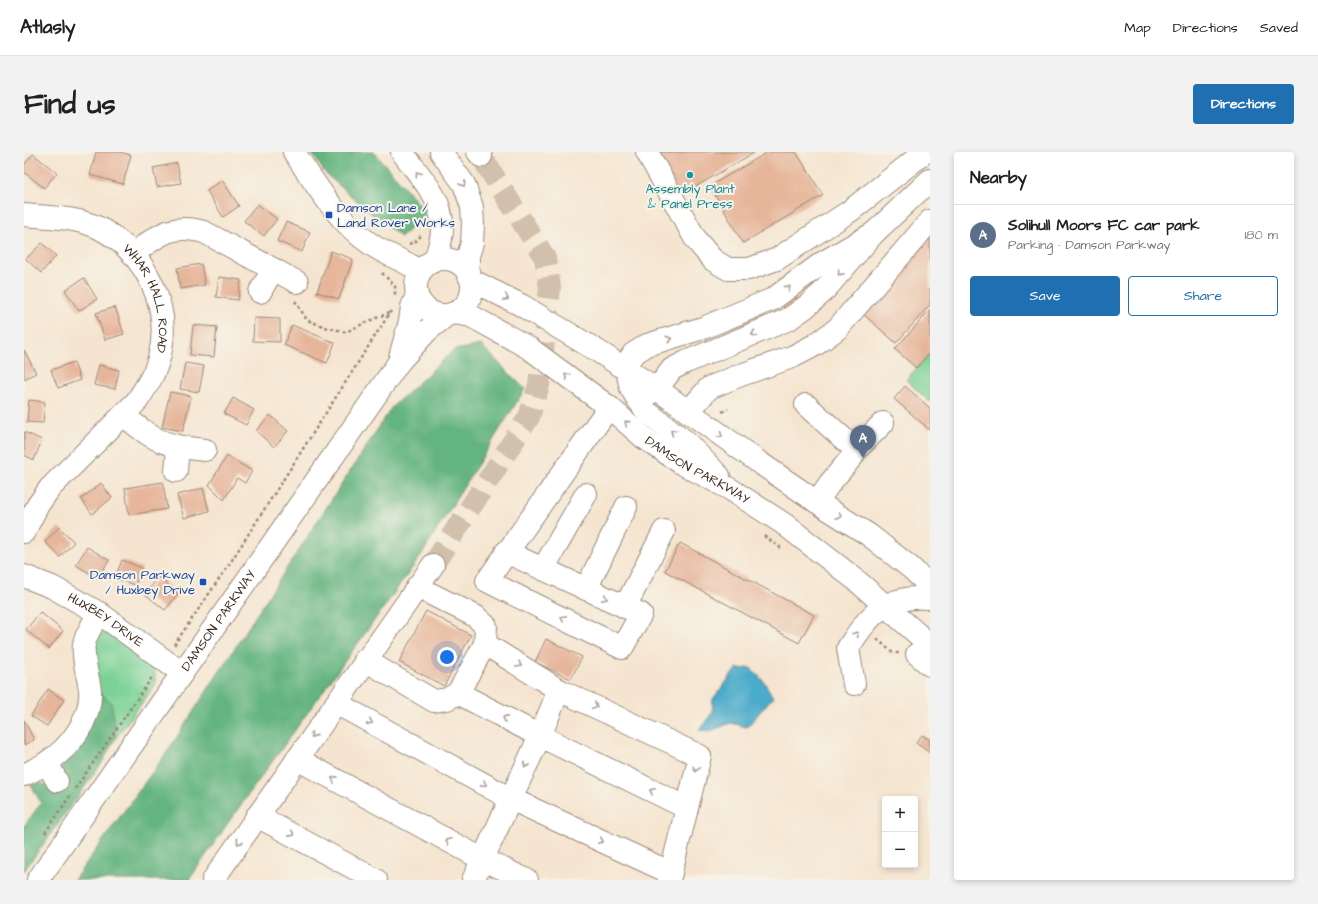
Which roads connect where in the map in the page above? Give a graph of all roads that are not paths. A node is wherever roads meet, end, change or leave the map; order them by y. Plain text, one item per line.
1 (294, 152) edge
2 (402, 152) edge
3 (441, 152) edge
4 (647, 152) edge
5 (925, 152) edge
6 (930, 180) edge
7 (24, 215) edge
8 (930, 221) edge
9 (874, 233) junction
10 (134, 253) junction
11 (427, 266) junction
12 (273, 269) junction
13 (470, 277) junction
14 (297, 282) road end
15 (260, 292) dead end
16 (417, 295) junction
17 (450, 314) junction
18 (701, 355) junction
19 (398, 362) junction
20 (630, 362) junction
21 (738, 376) junction
22 (658, 389) junction
23 (637, 398) junction
24 (604, 403) junction
25 (806, 405) dead end
26 (688, 412) junction
27 (123, 415) junction
28 (883, 423) dead end
29 (178, 446) junction
30 (205, 450) dead end
31 (856, 450) junction
32 (176, 470) dead end
33 (730, 489) junction
34 (586, 494) dead end
35 (817, 502) junction
36 (626, 507) dead end
37 (664, 531) dead end
38 (24, 532) edge
39 (506, 552) junction
40 (433, 565) tunnel mouth
41 (543, 569) junction
42 (24, 576) edge
43 (930, 586) edge
44 (417, 587) junction
45 (586, 589) junction
46 (930, 598) edge
47 (885, 605) junction
48 (625, 607) junction
49 (99, 613) junction
50 (485, 644) junction
51 (919, 654) edge
52 (365, 660) junction
53 (183, 671) junction
54 (854, 684) dead end
55 (559, 690) junction
56 (458, 693) junction
57 (336, 703) junction
58 (540, 736) junction
59 (297, 759) junction
60 (24, 775) edge
61 (511, 799) junction
62 (687, 808) junction
63 (257, 816) junction
64 (482, 859) junction
65 (670, 877) edge
66 (38, 880) edge
67 (213, 880) edge
68 (376, 880) edge
69 (473, 880) edge
70 (527, 880) edge

1 - 11 street
11 -> 2 street
3 -> 13 street
4 - 5 street
6 - 9 street
7 - 10 street, WHAR HALL ROAD
8 - 21 street
9 -> 18 street
20 -> 9 street
10 - 12 street
10 - 27 street, WHAR HALL ROAD
11 - 13 street
11 - 16 street
12 - 14 street
12 - 15 street
13 - 17 street
13 -> 20 street
16 - 17 street
16 - 19 street, DAMSON PARKWAY
17 - 19 street, DAMSON PARKWAY
24 -> 17 street, DAMSON PARKWAY
18 - 21 street
18 - 22 street
19 - 53 street, DAMSON PARKWAY
20 - 22 street
20 - 23 street
21 - 26 street
22 - 23 street
22 - 26 street
23 - 24 street
33 -> 23 street
33 -> 24 street, DAMSON PARKWAY
24 - 39 street
25 - 31 street
26 -> 35 street
27 - 29 street
27 - 38 street, WHAR HALL ROAD
28 - 31 street
29 - 30 street
29 - 32 street
31 - 35 street
33 - 47 street, DAMSON PARKWAY
34 - 41 street
35 -> 43 street
36 - 45 street
37 - 48 street
39 - 41 street
48 -> 39 street
40 - 44 street
41 - 45 street
42 - 49 street, HUXBEY DRIVE
44 - 50 street
44 - 52 street
45 -> 48 street
46 - 47 street
47 - 51 street, DAMSON PARKWAY
54 -> 47 street
49 - 53 street, HUXBEY DRIVE
49 - 60 street
50 -> 55 street
50 - 56 street
52 - 56 street
52 - 57 street
53 - 66 street, DAMSON PARKWAY
55 - 58 street
55 -> 62 street
58 -> 56 street
57 -> 59 street
57 -> 61 street
58 -> 61 street
62 -> 58 street
59 - 63 street
64 -> 59 street
61 - 64 street
61 -> 65 street
62 - 65 street
63 -> 67 street
63 -> 68 street
64 - 69 street
64 - 70 street

